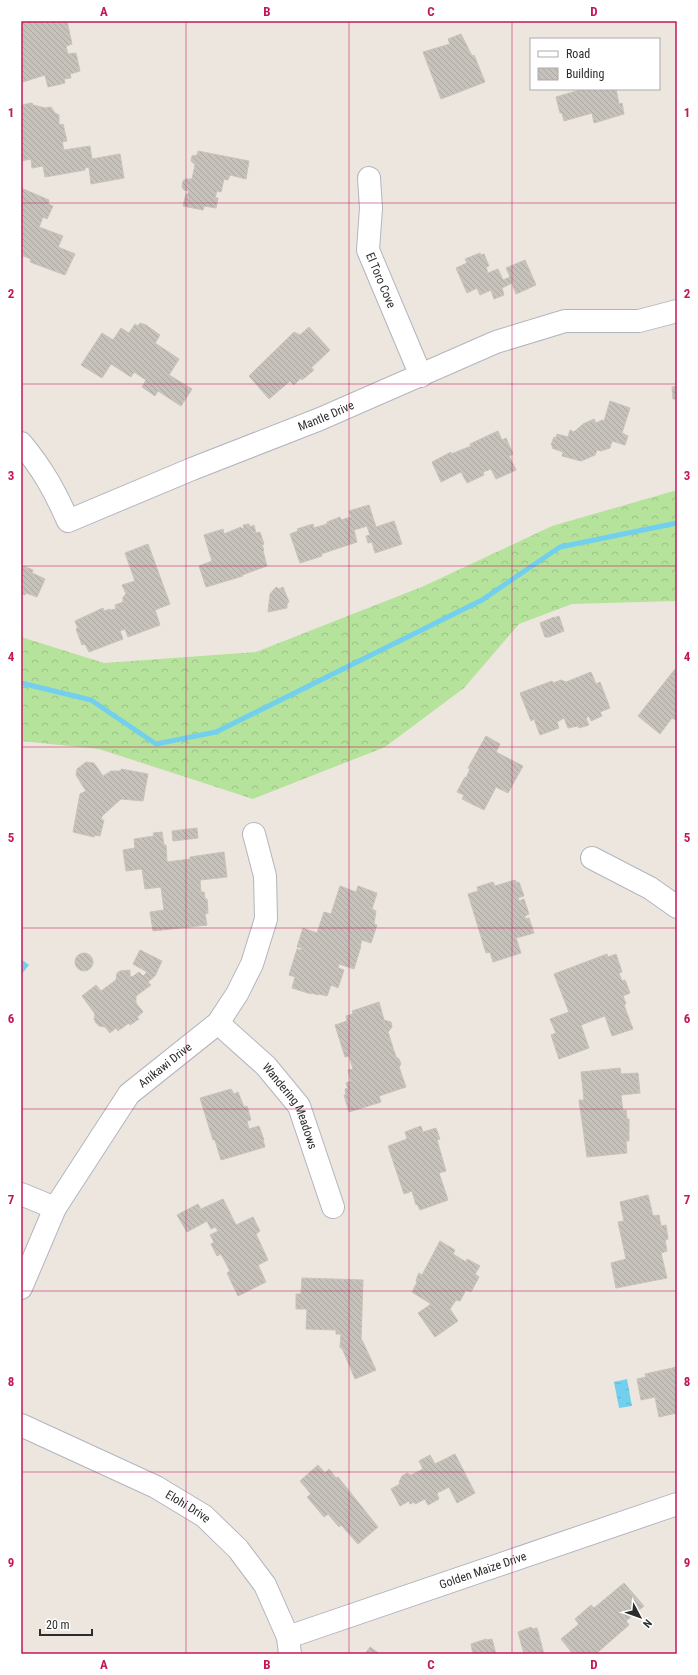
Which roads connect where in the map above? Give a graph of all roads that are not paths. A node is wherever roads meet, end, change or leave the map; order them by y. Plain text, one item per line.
1 (370, 178) dead end
2 (677, 311) edge
3 (421, 376) junction
4 (21, 443) edge
5 (254, 834) dead end
6 (592, 858) dead end
7 (677, 908) edge
8 (218, 1023) junction
9 (21, 1194) edge
10 (333, 1207) dead end
11 (55, 1208) junction
12 (21, 1288) edge
13 (21, 1425) edge
14 (677, 1504) edge
15 (289, 1645) edge

1 - 3 street, El Toro Cove
2 - 3 street, Mantle Drive
3 - 4 street, Mantle Drive
5 - 8 street, Anikawi Drive
6 - 7 street
8 - 10 street, Wandering Meadows
8 - 11 street, Anikawi Drive
9 - 11 street
11 - 12 street, Anikawi Drive
13 - 15 street, Elohi Drive
14 - 15 street, Golden Maize Drive

